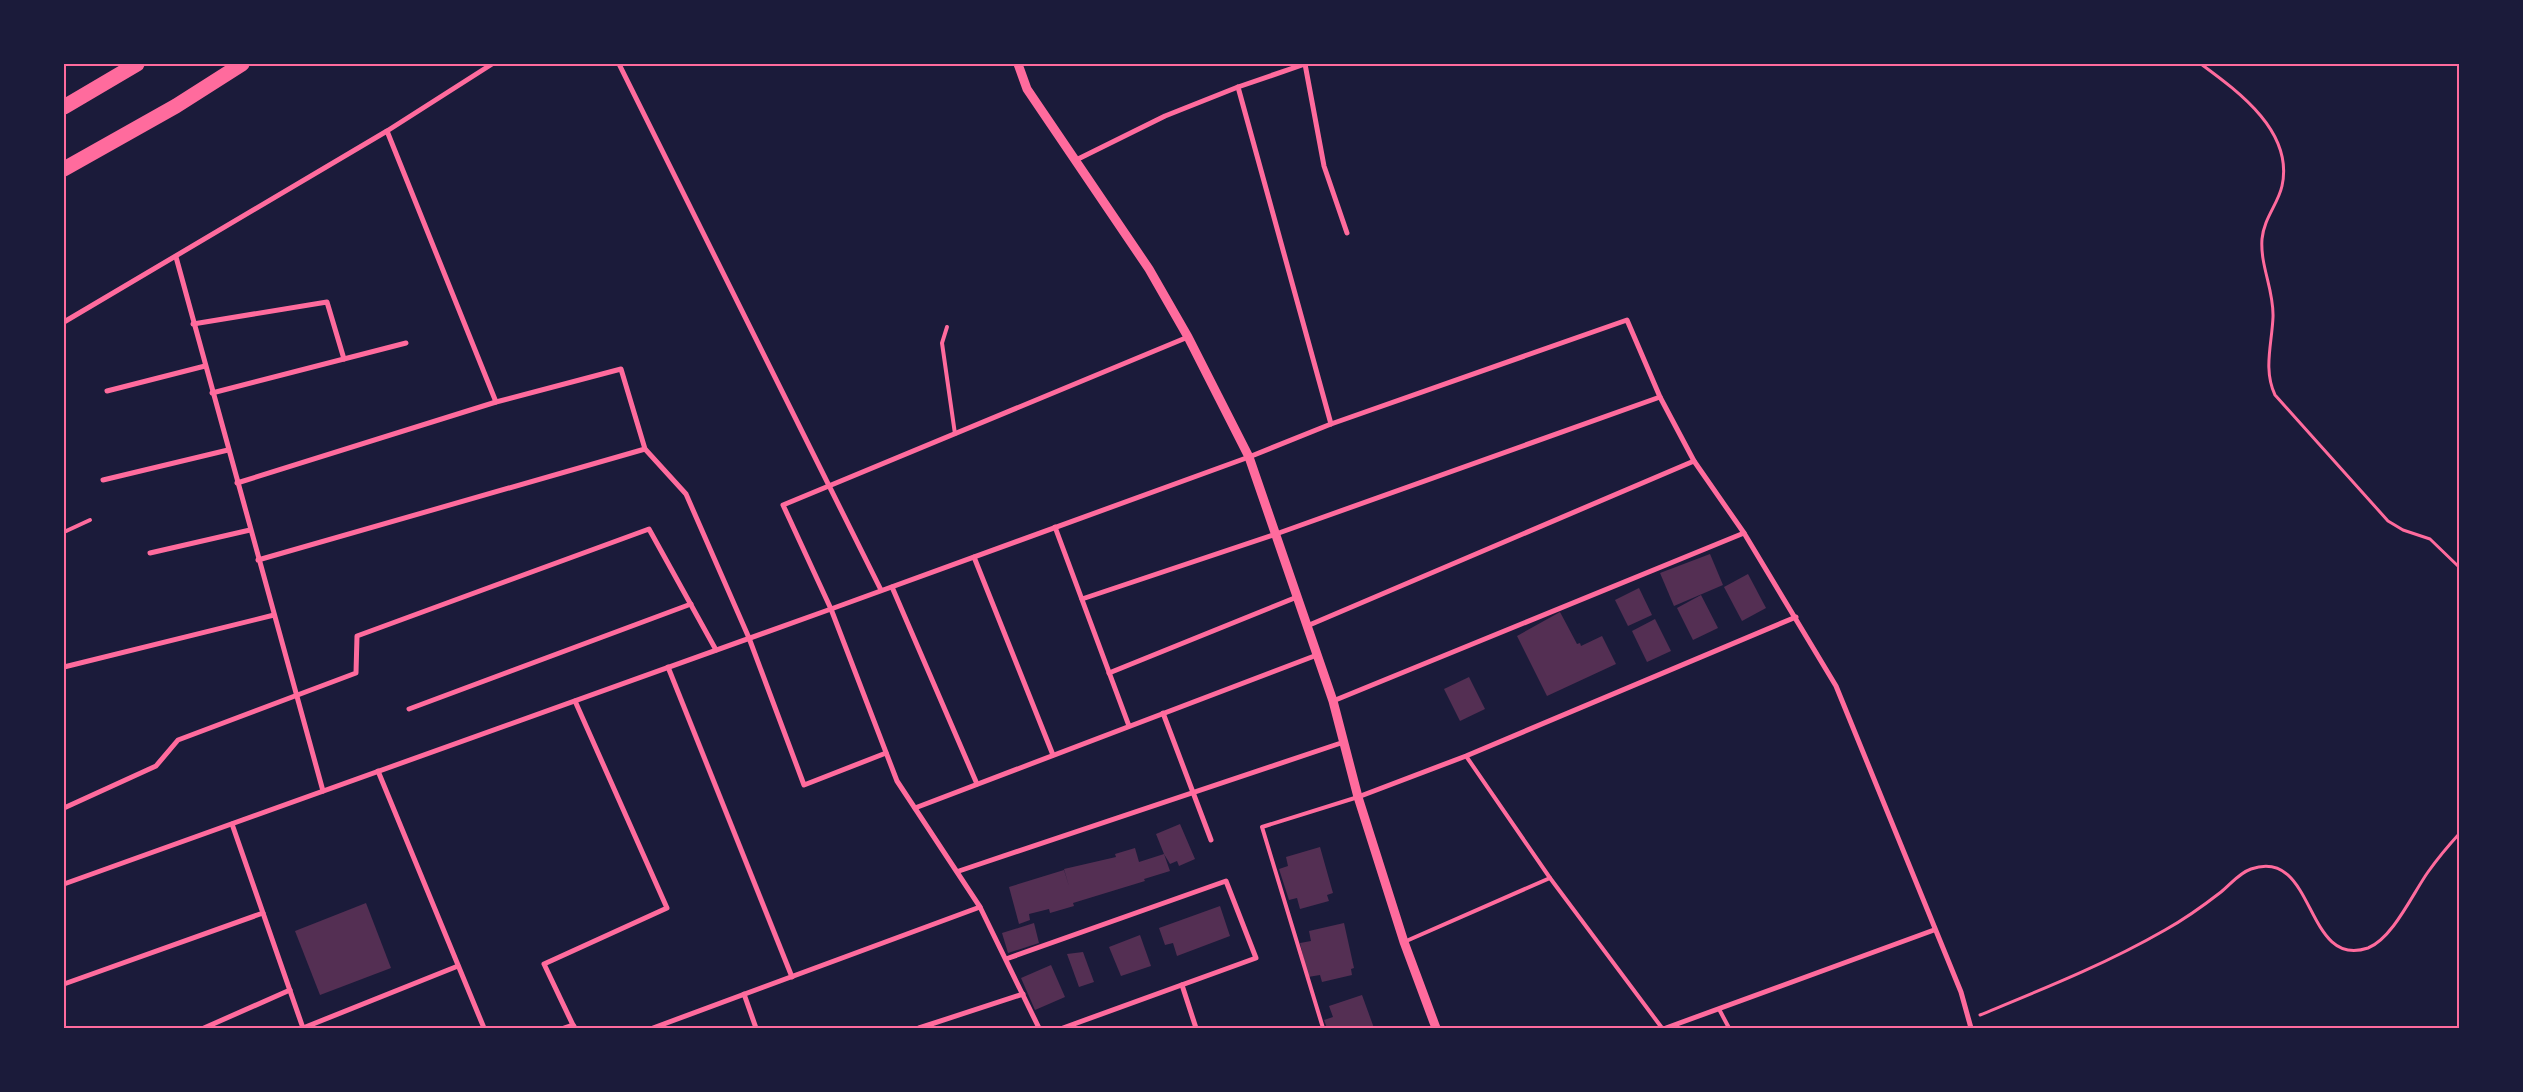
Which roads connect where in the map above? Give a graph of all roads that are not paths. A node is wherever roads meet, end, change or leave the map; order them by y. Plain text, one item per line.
1 (137, 64) edge
2 (242, 64) edge
3 (492, 64) edge
4 (619, 64) edge
5 (1018, 64) edge
6 (1306, 64) edge
7 (1238, 87) junction
8 (64, 107) edge
9 (387, 131) junction
10 (1076, 160) junction
11 (64, 169) edge
12 (1347, 233) dead end
13 (176, 256) junction
14 (64, 322) edge
15 (193, 324) junction
16 (947, 326) dead end
17 (1188, 337) junction
18 (406, 343) dead end
19 (344, 359) junction
20 (205, 366) junction
21 (107, 391) dead end
22 (212, 392) junction
23 (1660, 397) junction
24 (496, 402) junction
25 (1331, 424) junction
26 (955, 434) junction
27 (645, 449) junction
28 (228, 450) junction
29 (1249, 457) junction
30 (1694, 461) junction
31 (103, 480) dead end
32 (237, 483) junction
33 (828, 486) junction
34 (90, 520) dead end
35 (1055, 527) junction
36 (250, 530) junction
37 (64, 532) edge
38 (1744, 533) junction
39 (1276, 534) junction
40 (150, 553) dead end
41 (974, 557) junction
42 (258, 560) junction
43 (892, 586) junction
44 (881, 590) junction
45 (1297, 596) junction
46 (1082, 599) junction
47 (691, 604) junction
48 (831, 609) junction
49 (274, 615) junction
50 (1796, 618) junction
51 (1307, 626) junction
52 (749, 638) junction
53 (716, 650) junction
54 (1317, 655) junction
55 (64, 667) edge
56 (668, 667) junction
57 (1110, 673) junction
58 (296, 696) junction
59 (575, 701) junction
60 (1334, 701) junction
61 (409, 709) dead end
62 (1164, 713) junction
63 (1129, 726) junction
64 (1344, 742) junction
65 (886, 753) junction
66 (1053, 755) junction
67 (1466, 756) junction
68 (378, 771) junction
69 (977, 784) junction
70 (323, 791) junction
71 (1194, 792) junction
72 (1358, 798) junction
73 (64, 808) edge
74 (915, 808) junction
75 (232, 824) junction
76 (1212, 840) dead end
77 (959, 871) junction
78 (1550, 878) junction
79 (64, 884) edge
80 (980, 907) junction
81 (263, 913) junction
82 (1934, 930) junction
83 (1404, 942) junction
84 (1006, 959) junction
85 (458, 966) junction
86 (792, 977) junction
87 (64, 984) edge
88 (1182, 985) junction
89 (290, 990) junction
90 (744, 994) junction
91 (1023, 994) junction
92 (1720, 1008) junction
93 (574, 1026) edge
94 (204, 1028) edge
95 (303, 1028) edge
96 (484, 1028) edge
97 (564, 1028) edge
98 (653, 1028) edge
99 (756, 1028) edge
100 (919, 1028) edge
101 (1039, 1028) edge
102 (1063, 1028) edge
103 (1196, 1028) edge
104 (1322, 1028) edge
105 (1436, 1028) edge
106 (1662, 1028) edge
107 (1666, 1028) edge
108 (1728, 1028) edge
109 (1971, 1028) edge

1 - 8 highway
2 - 11 highway
3 - 9 street
4 - 33 street
5 - 10 street
6 - 7 street
6 - 12 street
7 - 10 street
7 - 25 street
9 - 13 street
9 - 24 street
10 - 17 street
13 - 14 street
13 - 15 street
15 - 19 street
15 - 20 street
16 - 26 lane
17 - 26 street
17 - 29 street
18 - 19 street
19 - 22 street
20 - 21 street
20 - 22 street
22 - 28 street
23 - 25 street
23 - 30 street
23 - 39 street
24 - 27 street
24 - 32 street
25 - 29 street
26 - 33 street
27 - 42 street
27 - 52 street
28 - 31 street
28 - 32 street
29 - 35 street
29 - 39 street
30 - 38 street
30 - 51 street
32 - 36 street
33 - 44 street
33 - 48 street
34 - 37 lane
35 - 41 street
35 - 46 street
36 - 40 street
36 - 42 street
38 - 50 street
38 - 60 street
39 - 45 street
39 - 46 street
41 - 43 street
41 - 66 street
42 - 49 street
43 - 44 street
43 - 69 street
44 - 48 street
45 - 51 street
45 - 57 street
46 - 57 street
47 - 53 street
47 - 58 street
47 - 61 street
48 - 52 street
48 - 65 street
49 - 55 street
49 - 58 street
50 - 67 street
50 - 82 street
51 - 54 street
52 - 53 street
52 - 65 street
53 - 56 street
54 - 60 street
54 - 62 street
56 - 59 street
56 - 86 street
57 - 63 street
58 - 70 street
58 - 73 street
59 - 68 street
59 - 93 street
60 - 64 street
62 - 63 street
62 - 71 street
63 - 66 street
64 - 71 street
64 - 72 street
65 - 74 street
66 - 69 street
67 - 72 street
67 - 78 lane
68 - 70 street
68 - 85 street
69 - 74 street
70 - 75 street
71 - 76 street
71 - 77 street
72 - 83 street
72 - 104 lane
74 - 77 street
75 - 79 street
75 - 81 street
77 - 80 street
78 - 83 lane
78 - 106 lane
80 - 84 street
80 - 86 street
81 - 87 street
81 - 89 street
82 - 92 street
82 - 109 street
83 - 105 street
84 - 88 street
84 - 91 street
85 - 95 street
85 - 96 street
86 - 90 street
88 - 102 street
88 - 103 street
89 - 94 street
89 - 95 street
90 - 98 street
90 - 99 street
91 - 100 street
91 - 101 street
92 - 107 street
92 - 108 lane
93 - 97 street

